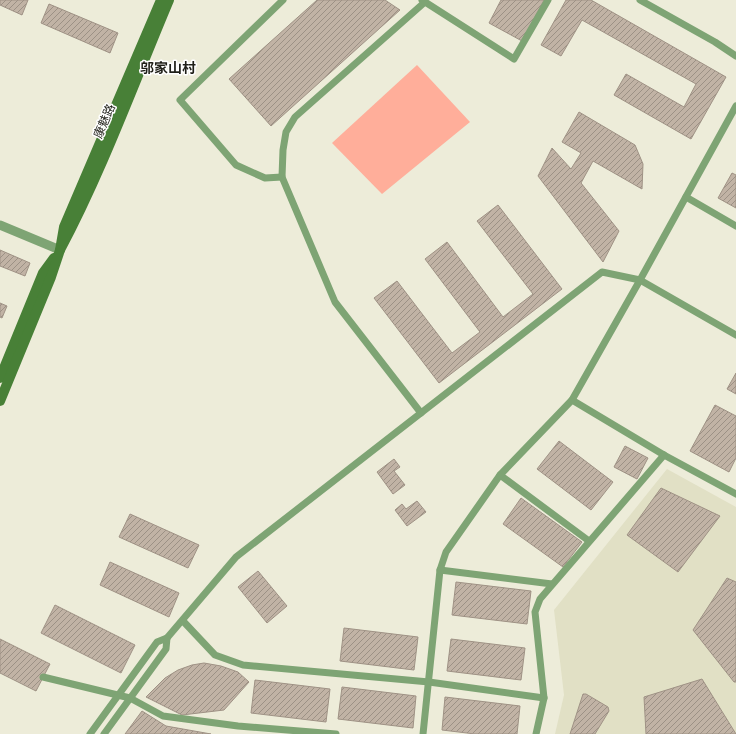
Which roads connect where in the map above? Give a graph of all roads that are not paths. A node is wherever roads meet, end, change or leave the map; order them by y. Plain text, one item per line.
1 (161, 0) edge
2 (169, 0) edge
3 (283, 0) edge
4 (548, 0) edge
5 (640, 0) edge
6 (423, 1) edge
7 (736, 56) edge
8 (736, 106) edge
9 (282, 177) junction
10 (686, 197) junction
11 (0, 225) edge
12 (736, 226) edge
13 (60, 250) junction
14 (640, 280) junction
15 (736, 335) edge
16 (0, 378) edge
17 (572, 400) junction
18 (0, 401) edge
19 (421, 413) junction
20 (664, 455) junction
21 (500, 475) junction
22 (736, 494) edge
23 (589, 541) junction
24 (440, 570) junction
25 (552, 584) junction
26 (183, 621) junction
27 (167, 638) junction
28 (43, 677) dead end
29 (429, 682) junction
30 (118, 695) junction
31 (130, 698) junction
32 (544, 698) junction
33 (90, 734) edge
34 (104, 734) edge
35 (336, 734) edge
36 (423, 734) edge
37 (536, 734) edge

1 - 13 main road, 康魅路
2 - 13 main road, 康魅路
3 - 9 street
4 - 6 street
5 - 7 street
6 - 9 street
8 - 10 street
9 - 19 street
10 - 12 street
10 - 14 street
11 - 13 street
13 - 16 main road, 康魅路
13 - 18 main road, 康魅路
14 - 15 street
14 - 17 street
14 - 19 street
17 - 20 street
17 - 21 street
19 - 26 street
20 - 22 street
20 - 23 street
21 - 23 street
21 - 24 street
23 - 25 street
24 - 25 street
24 - 29 street
25 - 32 street
26 - 27 street
26 - 29 street
27 - 30 street
27 - 31 street
28 - 30 street
29 - 32 street
29 - 36 street
30 - 31 street
30 - 33 street
31 - 34 street
31 - 35 street
32 - 37 street

